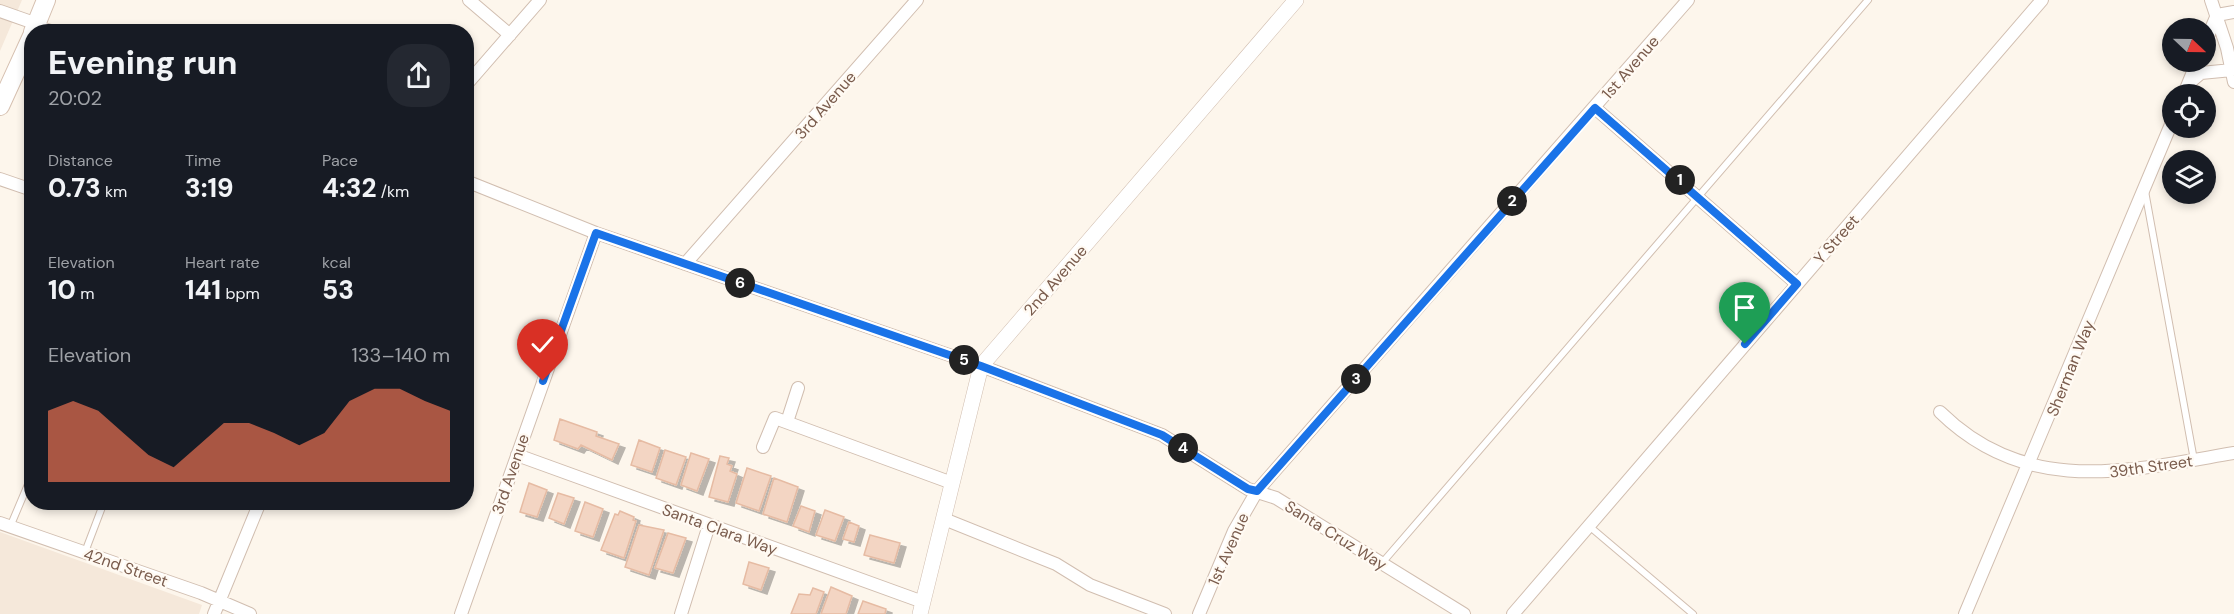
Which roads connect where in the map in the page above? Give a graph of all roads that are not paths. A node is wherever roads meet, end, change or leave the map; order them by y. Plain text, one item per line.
1 (46, 0) edge
2 (469, 0) edge
3 (540, 0) edge
4 (917, 0) edge
5 (1296, 0) edge
6 (1688, 0) edge
7 (1868, 0) edge
8 (2042, 0) edge
9 (2211, 0) edge
10 (0, 10) edge
11 (2234, 12) edge
12 (2217, 15) junction
13 (2216, 18) edge
14 (24, 24) edge
15 (36, 24) edge
16 (510, 35) junction
17 (24, 52) edge
18 (474, 76) edge
19 (2233, 76) edge
20 (2191, 84) edge
21 (0, 106) edge
22 (1595, 108) junction
23 (2165, 138) edge
24 (0, 179) edge
25 (474, 184) edge
26 (24, 187) edge
27 (2144, 188) junction
28 (1699, 197) junction
29 (596, 233) junction
30 (685, 264) junction
31 (1797, 284) junction
32 (981, 366) junction
33 (798, 388) dead end
34 (1940, 412) dead end
35 (787, 423) junction
36 (763, 447) dead end
37 (2234, 453) edge
38 (517, 455) junction
39 (2194, 460) junction
40 (2030, 464) junction
41 (952, 483) junction
42 (24, 490) edge
43 (1257, 491) junction
44 (101, 510) edge
45 (257, 510) edge
46 (944, 519) junction
47 (5, 525) edge
48 (710, 525) junction
49 (1589, 526) junction
50 (85, 553) junction
51 (1382, 563) junction
52 (219, 601) junction
53 (922, 608) edge
54 (214, 614) edge
55 (250, 614) edge
56 (461, 614) edge
57 (681, 614) edge
58 (1165, 614) edge
59 (1199, 614) edge
60 (1464, 614) edge
61 (1513, 614) edge
62 (1693, 614) edge
63 (1965, 614) edge

1 - 15 main road
2 - 16 street
3 - 16 street
4 - 30 street, 3rd Avenue
5 - 32 street, 2nd Avenue
6 - 22 street, 1st Avenue
7 - 28 lane
8 - 31 street, Y Street
9 - 12 street
10 - 14 street
11 - 12 street
12 - 13 street
12 - 19 street
16 - 18 street
17 - 21 main road
19 - 20 street
22 - 28 street
22 - 43 street, 1st Avenue
23 - 27 street, Sherman Way
24 - 26 street
25 - 29 street, Santa Cruz Way
27 - 39 lane
27 - 40 street, Sherman Way
28 - 31 street
28 - 51 lane
29 - 30 street, Santa Cruz Way
29 - 38 street, 3rd Avenue
30 - 32 street, Santa Cruz Way
31 - 49 street, Y Street
32 - 41 street, 2nd Avenue
32 - 43 street, Santa Cruz Way
33 - 35 street
34 - 40 street, 39th Street
35 - 36 street
35 - 41 street
37 - 39 street, 39th Street
38 - 48 street, Santa Clara Way
38 - 56 street, 3rd Avenue
39 - 40 street, 39th Street
40 - 63 street, Sherman Way
41 - 46 street, 2nd Avenue
42 - 47 lane
43 - 51 street, Santa Cruz Way
43 - 59 street, 1st Avenue
44 - 50 lane
45 - 52 street
46 - 53 street, 2nd Avenue
46 - 58 street
47 - 50 street, 42nd Street
48 - 53 street, Santa Clara Way
48 - 57 street
49 - 61 street, Y Street
49 - 62 lane
50 - 52 street, 42nd Street
51 - 60 street, Santa Cruz Way
52 - 54 street
52 - 55 street, 42nd Street

